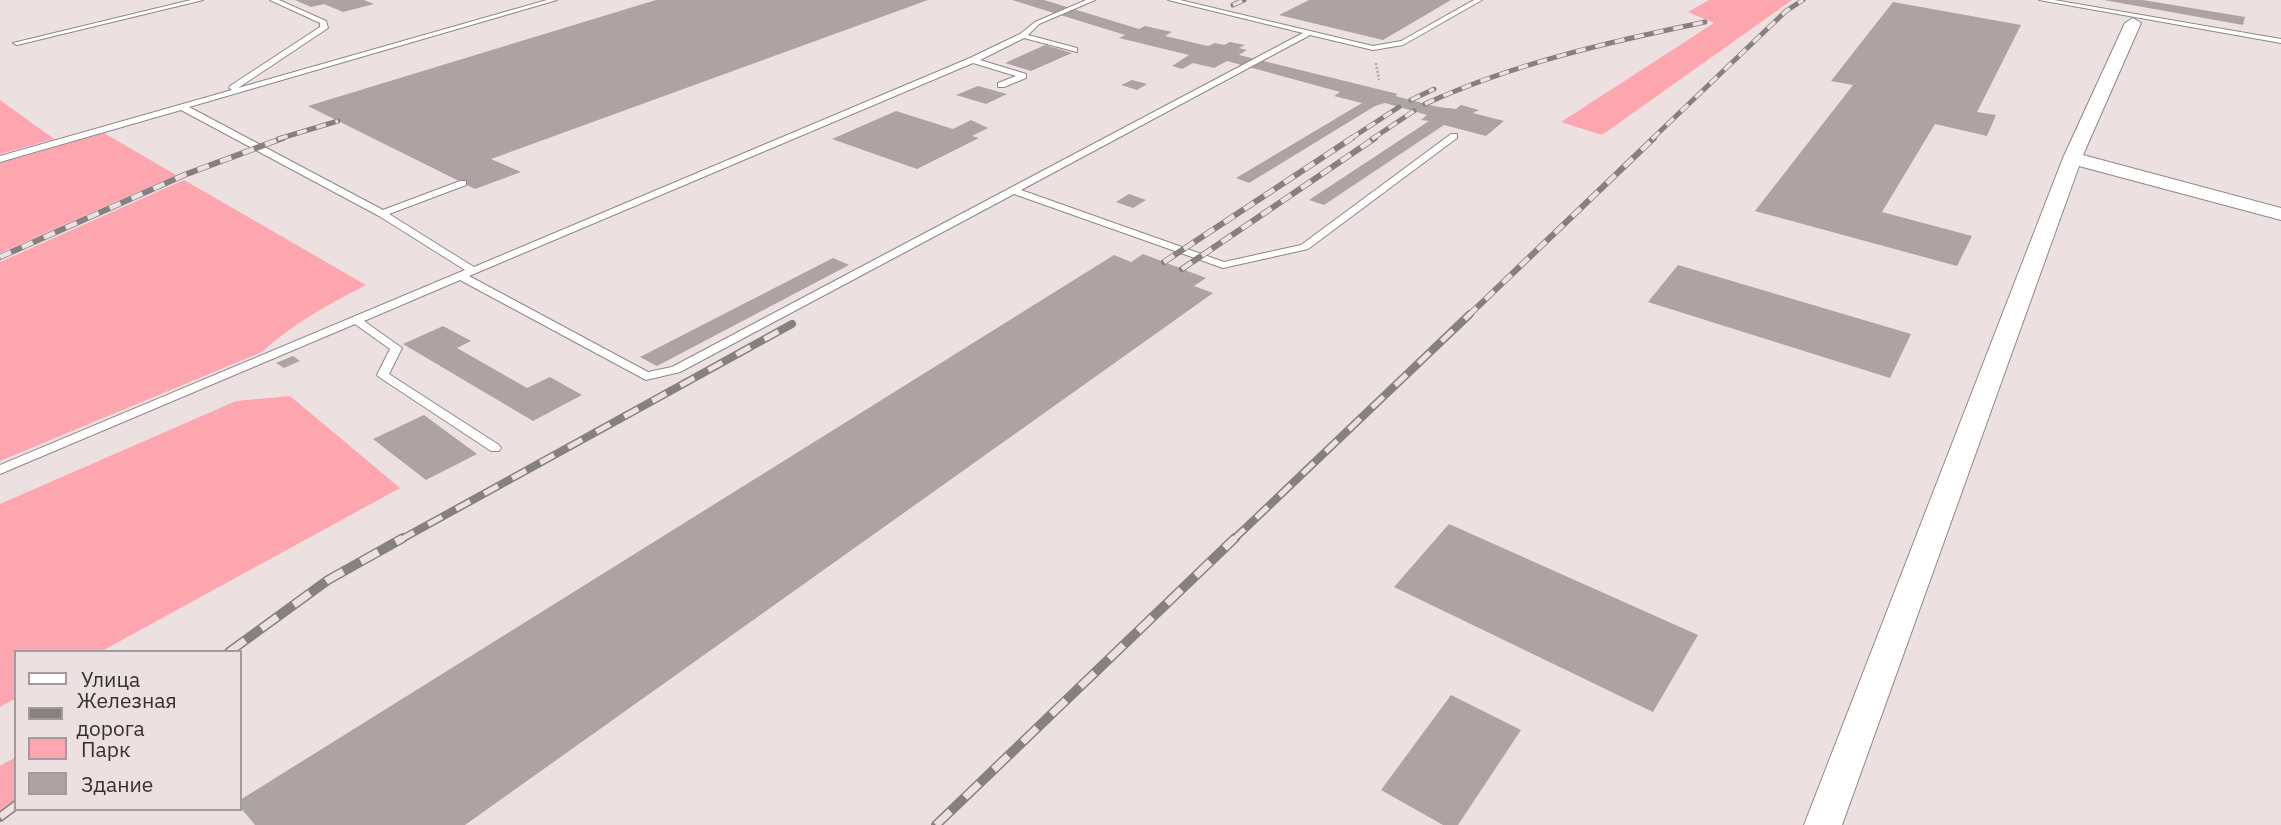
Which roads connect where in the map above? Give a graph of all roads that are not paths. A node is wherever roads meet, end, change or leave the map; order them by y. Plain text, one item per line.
1 (200, 0) edge
2 (554, 0) edge
3 (1093, 0) edge
4 (1171, 0) edge
5 (1479, 0) edge
6 (2042, 0) edge
7 (277, 1) edge
8 (2133, 19) junction
9 (1309, 33) junction
10 (1023, 36) junction
11 (2281, 41) edge
12 (17, 43) dead end
13 (1074, 50) dead end
14 (973, 60) junction
15 (1001, 85) dead end
16 (221, 96) junction
17 (182, 107) junction
18 (1454, 136) dead end
19 (2072, 158) junction
20 (0, 159) edge
21 (463, 183) dead end
22 (1014, 191) junction
23 (382, 214) junction
24 (2281, 214) edge
25 (472, 270) junction
26 (459, 275) junction
27 (355, 319) junction
28 (495, 448) dead end
29 (0, 470) edge
30 (1823, 825) edge

1 - 12 lane
2 - 16 lane
3 - 10 lane
4 - 9 lane
5 - 9 lane
6 - 8 lane
7 - 16 lane
8 - 11 lane
8 - 19 street
9 - 22 lane
10 - 13 lane
10 - 14 lane
14 - 15 lane
14 - 25 lane
16 - 17 lane
17 - 20 lane
17 - 23 lane
18 - 22 lane
19 - 24 street
19 - 30 street
21 - 23 lane
22 - 26 lane
23 - 25 lane
25 - 26 lane
26 - 27 lane
27 - 28 lane
27 - 29 lane

